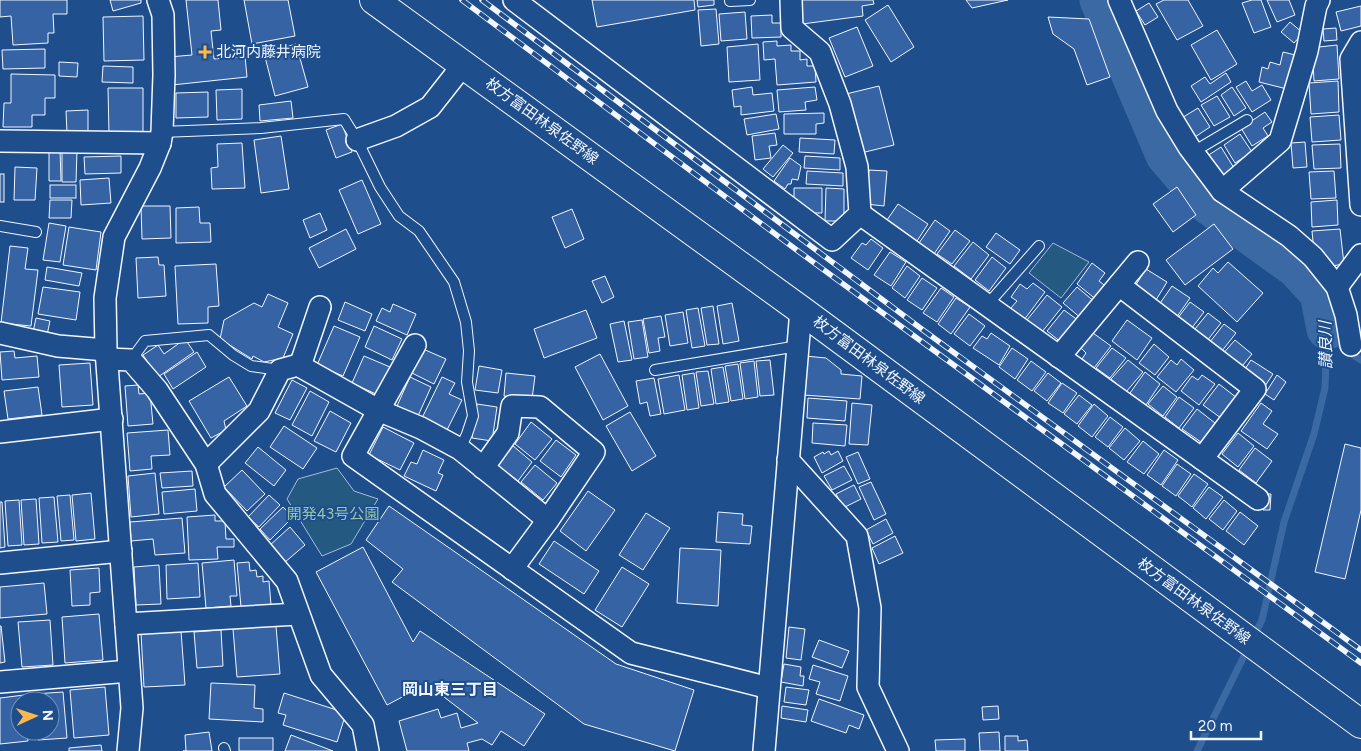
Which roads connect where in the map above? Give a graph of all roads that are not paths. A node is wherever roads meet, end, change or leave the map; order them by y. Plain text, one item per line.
1 (158, 0) edge
2 (374, 0) edge
3 (514, 0) edge
4 (750, 0) edge
5 (791, 0) edge
6 (1119, 0) edge
7 (1319, 0) edge
8 (730, 1) dead end
9 (1361, 42) edge
10 (463, 65) junction
11 (1247, 120) dead end
12 (161, 137) junction
13 (0, 140) edge
14 (357, 140) junction
15 (1194, 152) junction
16 (1222, 191) junction
17 (1361, 205) edge
18 (860, 214) junction
19 (0, 226) edge
20 (36, 232) dead end
21 (1039, 246) dead end
22 (1361, 255) edge
23 (1138, 262) dead end
24 (1119, 285) junction
25 (1337, 287) junction
26 (987, 305) junction
27 (320, 307) dead end
28 (801, 310) junction
29 (0, 333) edge
30 (415, 345) dead end
31 (1351, 345) dead end
32 (798, 346) junction
33 (107, 354) junction
34 (1059, 357) junction
35 (130, 360) junction
36 (290, 368) junction
37 (655, 370) dead end
38 (378, 410) junction
39 (112, 419) junction
40 (0, 432) edge
41 (460, 449) junction
42 (1202, 459) junction
43 (788, 460) junction
44 (206, 464) junction
45 (483, 468) junction
46 (1258, 499) dead end
47 (548, 520) junction
48 (121, 551) junction
49 (0, 563) edge
50 (512, 569) junction
51 (298, 614) junction
52 (126, 624) junction
53 (129, 671) junction
54 (0, 682) edge
55 (769, 688) junction
56 (1361, 724) edge
57 (128, 751) edge
58 (368, 751) edge
59 (764, 751) edge
60 (898, 751) edge

1 - 12 street
2 - 10 main road, 枚方富田林泉佐野線
3 - 18 street
4 - 8 lane
5 - 18 street
6 - 15 street
7 - 16 street
9 - 17 street
10 - 14 street
10 - 28 main road, 枚方富田林泉佐野線
11 - 15 lane
12 - 13 street
12 - 14 lane
12 - 33 street
14 - 41 lane
15 - 16 street
16 - 25 street
18 - 26 street
19 - 20 lane
21 - 26 lane
22 - 25 street
23 - 24 street
24 - 34 street
24 - 42 street
25 - 31 street
26 - 34 street
27 - 36 street
28 - 32 street
28 - 56 main road, 枚方富田林泉佐野線
29 - 33 street
30 - 38 street
32 - 37 lane
32 - 43 street
33 - 35 street
33 - 39 street
34 - 42 street
35 - 36 lane
35 - 44 street
36 - 38 street
36 - 44 street
38 - 41 street
38 - 50 street
39 - 40 street
39 - 48 street
41 - 45 street
42 - 46 street
43 - 55 street
43 - 60 street
44 - 51 street
45 - 47 street
45 - 47 street
47 - 50 street
48 - 49 street
48 - 52 street
50 - 55 street
51 - 52 street
51 - 58 street
52 - 53 street
53 - 54 street
53 - 57 street
55 - 59 street

